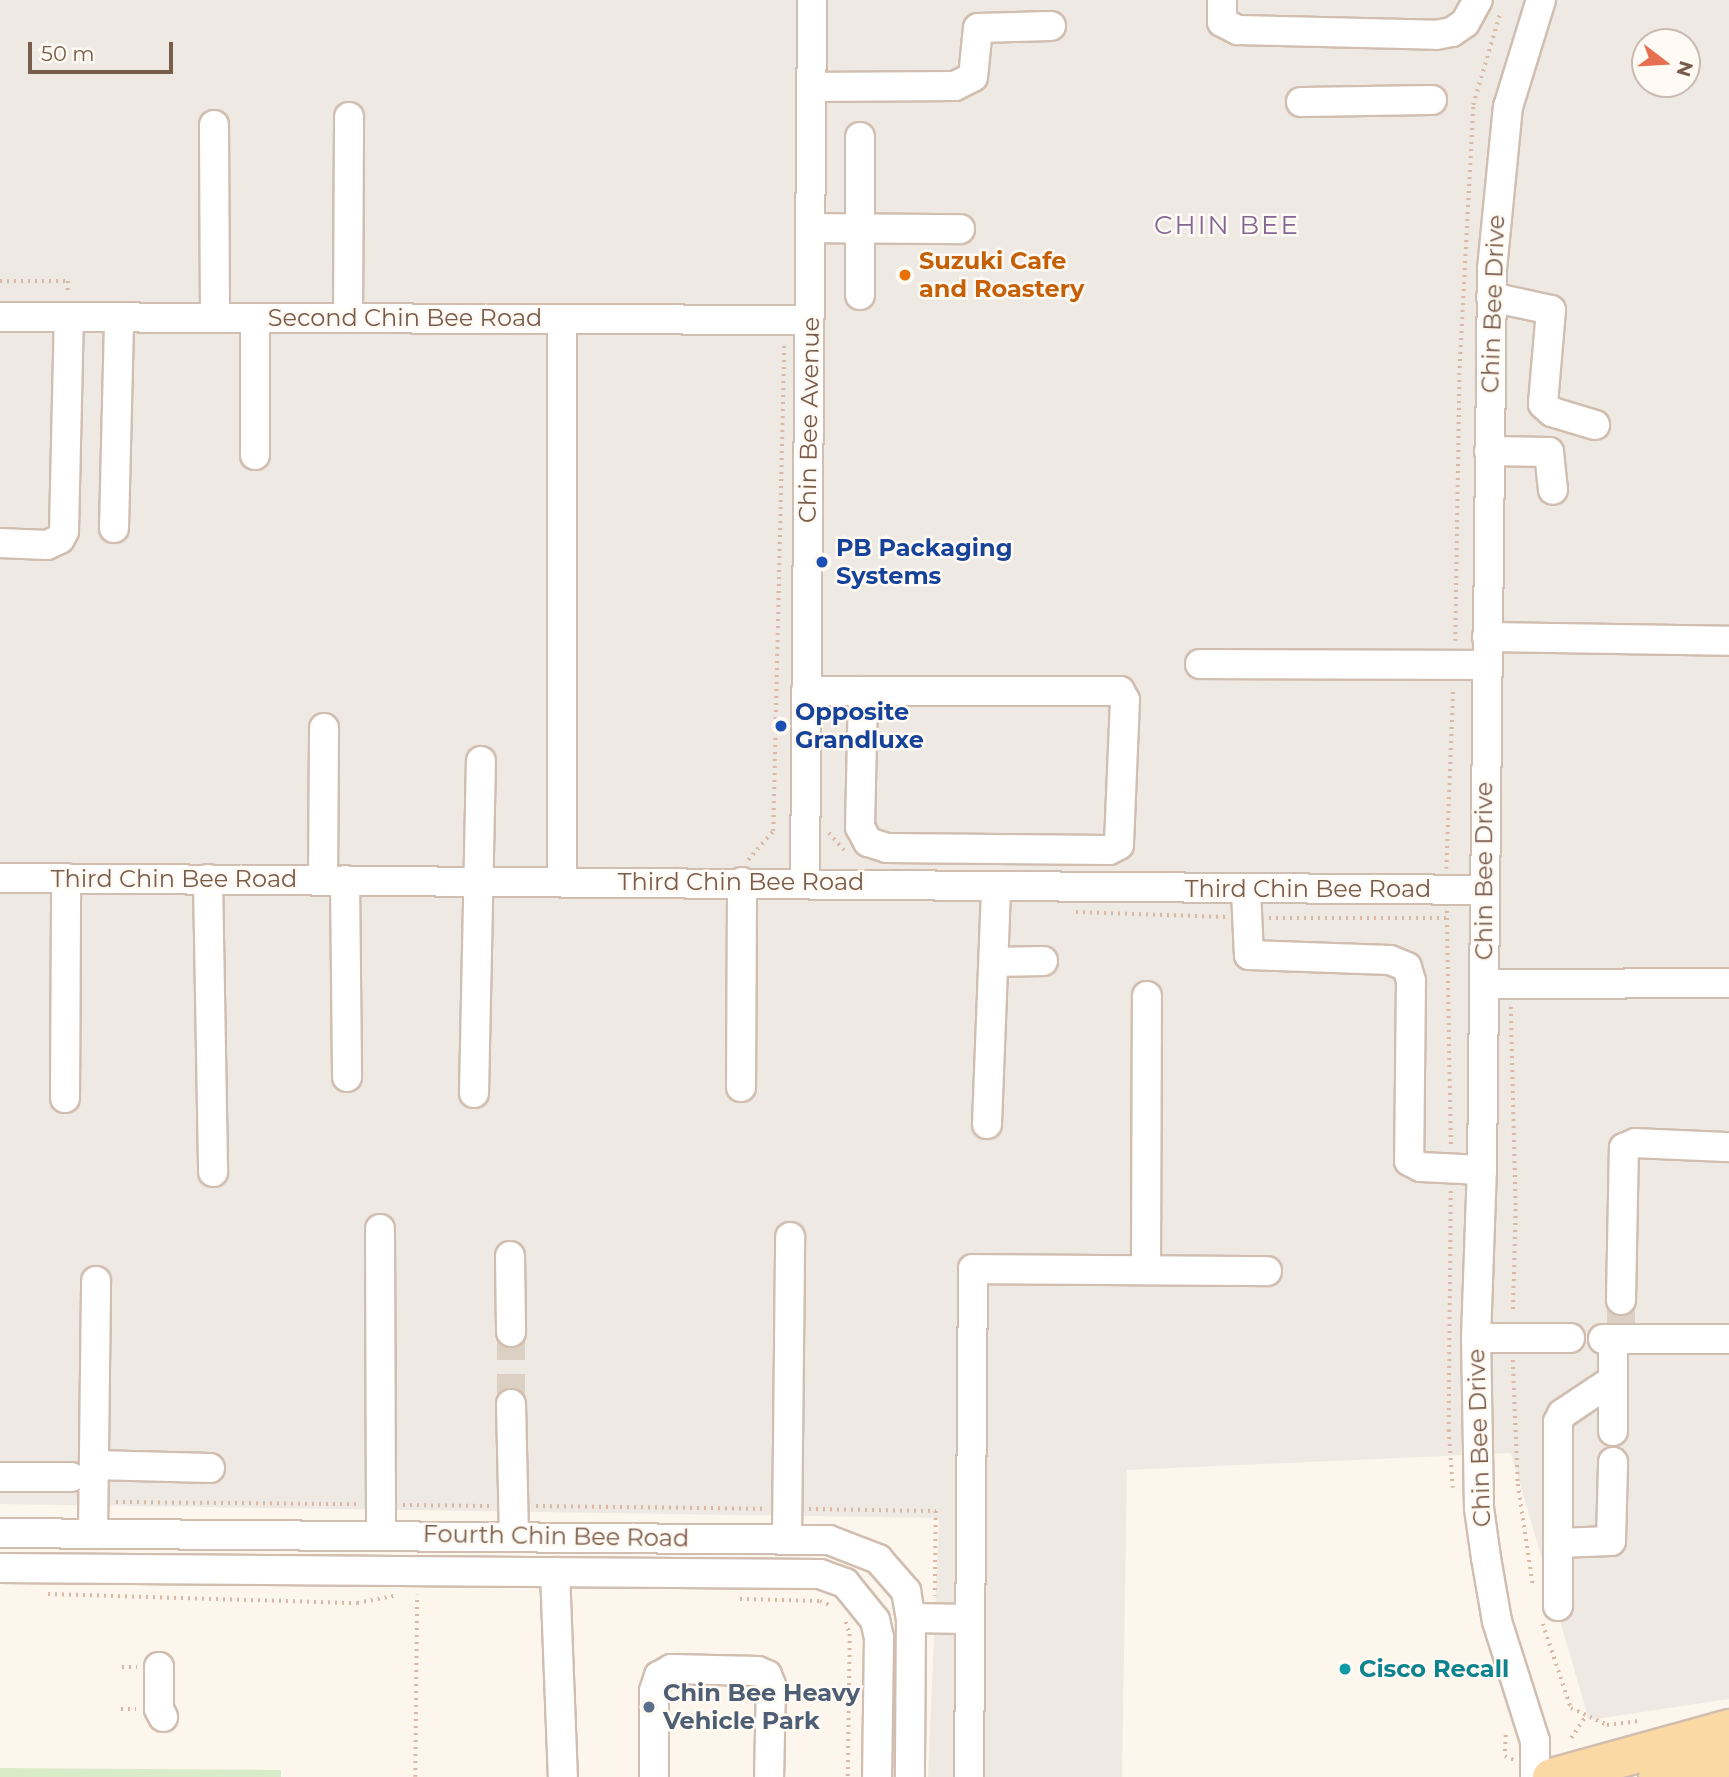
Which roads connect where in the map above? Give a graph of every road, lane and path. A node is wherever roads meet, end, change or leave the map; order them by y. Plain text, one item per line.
1 (812, 0) edge
2 (1222, 0) edge
3 (1478, 0) edge
4 (1504, 0) edge
5 (1541, 0) edge
6 (1051, 26) dead end
7 (811, 88) junction
8 (1432, 100) dead end
9 (1301, 103) dead end
10 (349, 117) dead end
11 (214, 125) dead end
12 (860, 137) dead end
13 (810, 228) junction
14 (860, 229) junction
15 (960, 229) dead end
16 (0, 281) edge
17 (860, 295) dead end
18 (1491, 298) junction
19 (0, 317) edge
20 (69, 317) junction
21 (119, 318) junction
22 (215, 318) junction
23 (255, 318) junction
24 (348, 318) junction
25 (562, 319) junction
26 (797, 320) junction
27 (1595, 425) dead end
28 (1489, 451) junction
29 (255, 455) dead end
30 (1553, 490) dead end
31 (114, 528) dead end
32 (0, 543) edge
33 (1487, 637) junction
34 (1729, 641) edge
35 (1200, 664) dead end
36 (1454, 664) junction
37 (1486, 665) junction
38 (806, 691) junction
39 (863, 691) junction
40 (324, 728) dead end
41 (481, 761) dead end
42 (745, 875) junction
43 (0, 878) edge
44 (66, 878) junction
45 (208, 879) junction
46 (334, 880) junction
47 (478, 881) junction
48 (562, 881) junction
49 (805, 881) junction
50 (996, 886) junction
51 (1246, 890) junction
52 (1446, 890) junction
53 (1483, 890) junction
54 (1065, 912) dead end
55 (1247, 918) junction
56 (1447, 918) junction
57 (1043, 961) dead end
58 (994, 962) junction
59 (1729, 983) edge
60 (1497, 984) junction
61 (1147, 996) dead end
62 (1450, 1071) dead end
63 (347, 1077) dead end
64 (741, 1087) dead end
65 (474, 1093) dead end
66 (65, 1098) dead end
67 (987, 1124) dead end
68 (1729, 1147) edge
69 (1482, 1170) junction
70 (214, 1172) dead end
71 (380, 1229) dead end
72 (790, 1237) dead end
73 (510, 1255) dead end
74 (1146, 1269) junction
75 (1267, 1271) dead end
76 (96, 1281) dead end
77 (1615, 1328) junction
78 (511, 1332) tunnel mouth
79 (1476, 1338) junction
80 (1570, 1338) dead end
81 (1512, 1339) junction
82 (1729, 1339) edge
83 (1613, 1380) junction
84 (511, 1404) tunnel mouth
85 (1613, 1432) dead end
86 (1613, 1462) dead end
87 (209, 1468) dead end
88 (82, 1471) junction
89 (0, 1477) edge
90 (0, 1533) edge
91 (93, 1534) junction
92 (381, 1534) junction
93 (514, 1536) junction
94 (787, 1539) junction
95 (1558, 1543) junction
96 (0, 1568) edge
97 (555, 1572) junction
98 (418, 1593) junction
99 (431, 1593) dead end
100 (40, 1594) dead end
101 (736, 1599) dead end
102 (1544, 1605) junction
103 (911, 1618) junction
104 (970, 1619) junction
105 (159, 1667) dead end
106 (1586, 1716) junction
107 (163, 1717) dead end
108 (1655, 1718) dead end
109 (1729, 1728) edge
110 (1571, 1738) dead end
111 (1729, 1757) edge
112 (1553, 1776) edge
113 (415, 1777) edge
114 (563, 1777) edge
115 (654, 1777) edge
116 (769, 1777) edge
117 (848, 1777) edge
118 (877, 1777) edge
119 (910, 1777) edge
120 (969, 1777) edge
121 (1657, 1777) edge

1 - 7 street, Chin Bee Avenue
2 - 3 street
4 - 36 path
5 - 18 street, Chin Bee Drive
6 - 7 street
7 - 13 street, Chin Bee Avenue
8 - 9 street
10 - 24 street
11 - 22 street
12 - 14 street
13 - 14 street
13 - 26 street, Chin Bee Avenue
14 - 15 street
14 - 17 street
16 - 20 path
18 - 27 street
18 - 28 street, Chin Bee Drive
19 - 20 street, Second Chin Bee Road
20 - 21 street, Second Chin Bee Road
20 - 32 street
21 - 22 street, Second Chin Bee Road
21 - 31 street
22 - 23 street, Second Chin Bee Road
23 - 24 street, Second Chin Bee Road
23 - 29 street
24 - 25 street, Second Chin Bee Road
25 - 26 street, Second Chin Bee Road
25 - 48 street
26 - 38 street, Chin Bee Avenue
26 - 42 path
28 - 30 street
28 - 33 street, Chin Bee Drive
33 - 34 street
33 - 37 street, Chin Bee Drive
35 - 36 street
36 - 37 street
36 - 52 path
37 - 53 street, Chin Bee Drive
38 - 39 street
38 - 49 street, Chin Bee Avenue
39 - 39 street
40 - 46 street
41 - 47 street
42 - 48 street, Third Chin Bee Road
42 - 49 street, Third Chin Bee Road
42 - 64 street
43 - 44 street, Third Chin Bee Road
44 - 45 street, Third Chin Bee Road
44 - 66 street
45 - 46 street, Third Chin Bee Road
45 - 70 street
46 - 47 street, Third Chin Bee Road
46 - 63 street
47 - 48 street, Third Chin Bee Road
47 - 65 street
49 - 50 street, Third Chin Bee Road
50 - 51 street, Third Chin Bee Road
50 - 58 street
51 - 52 street, Third Chin Bee Road
51 - 55 street
52 - 53 street, Third Chin Bee Road
52 - 56 path
53 - 60 street, Chin Bee Drive
54 - 55 path
55 - 56 path
55 - 69 street
56 - 62 path
57 - 58 street
58 - 67 street
59 - 60 street
60 - 69 street, Chin Bee Drive
60 - 81 path
61 - 74 street
68 - 77 street
69 - 79 street, Chin Bee Drive
71 - 92 street
72 - 94 street
73 - 78 street
74 - 75 street
74 - 104 street
76 - 88 street
77 - 82 street
77 - 83 street
79 - 81 street
79 - 112 street, Chin Bee Drive
80 - 81 street
81 - 102 path
83 - 85 street
83 - 95 street
84 - 93 street
86 - 95 street
87 - 88 street
88 - 89 street
88 - 91 street
90 - 91 street, Fourth Chin Bee Road
91 - 92 street, Fourth Chin Bee Road
92 - 93 street, Fourth Chin Bee Road
93 - 94 street, Fourth Chin Bee Road
94 - 103 street, Fourth Chin Bee Road
95 - 102 street
96 - 97 street, Fourth Chin Bee Road
97 - 114 street
97 - 118 street, Fourth Chin Bee Road
98 - 99 path
98 - 100 path
98 - 113 path
101 - 117 path
102 - 106 path
103 - 104 street
103 - 119 street, Fourth Chin Bee Road
104 - 120 street
105 - 107 street
106 - 108 path
106 - 110 path
109 - 112 main road
111 - 121 main road
115 - 116 street

